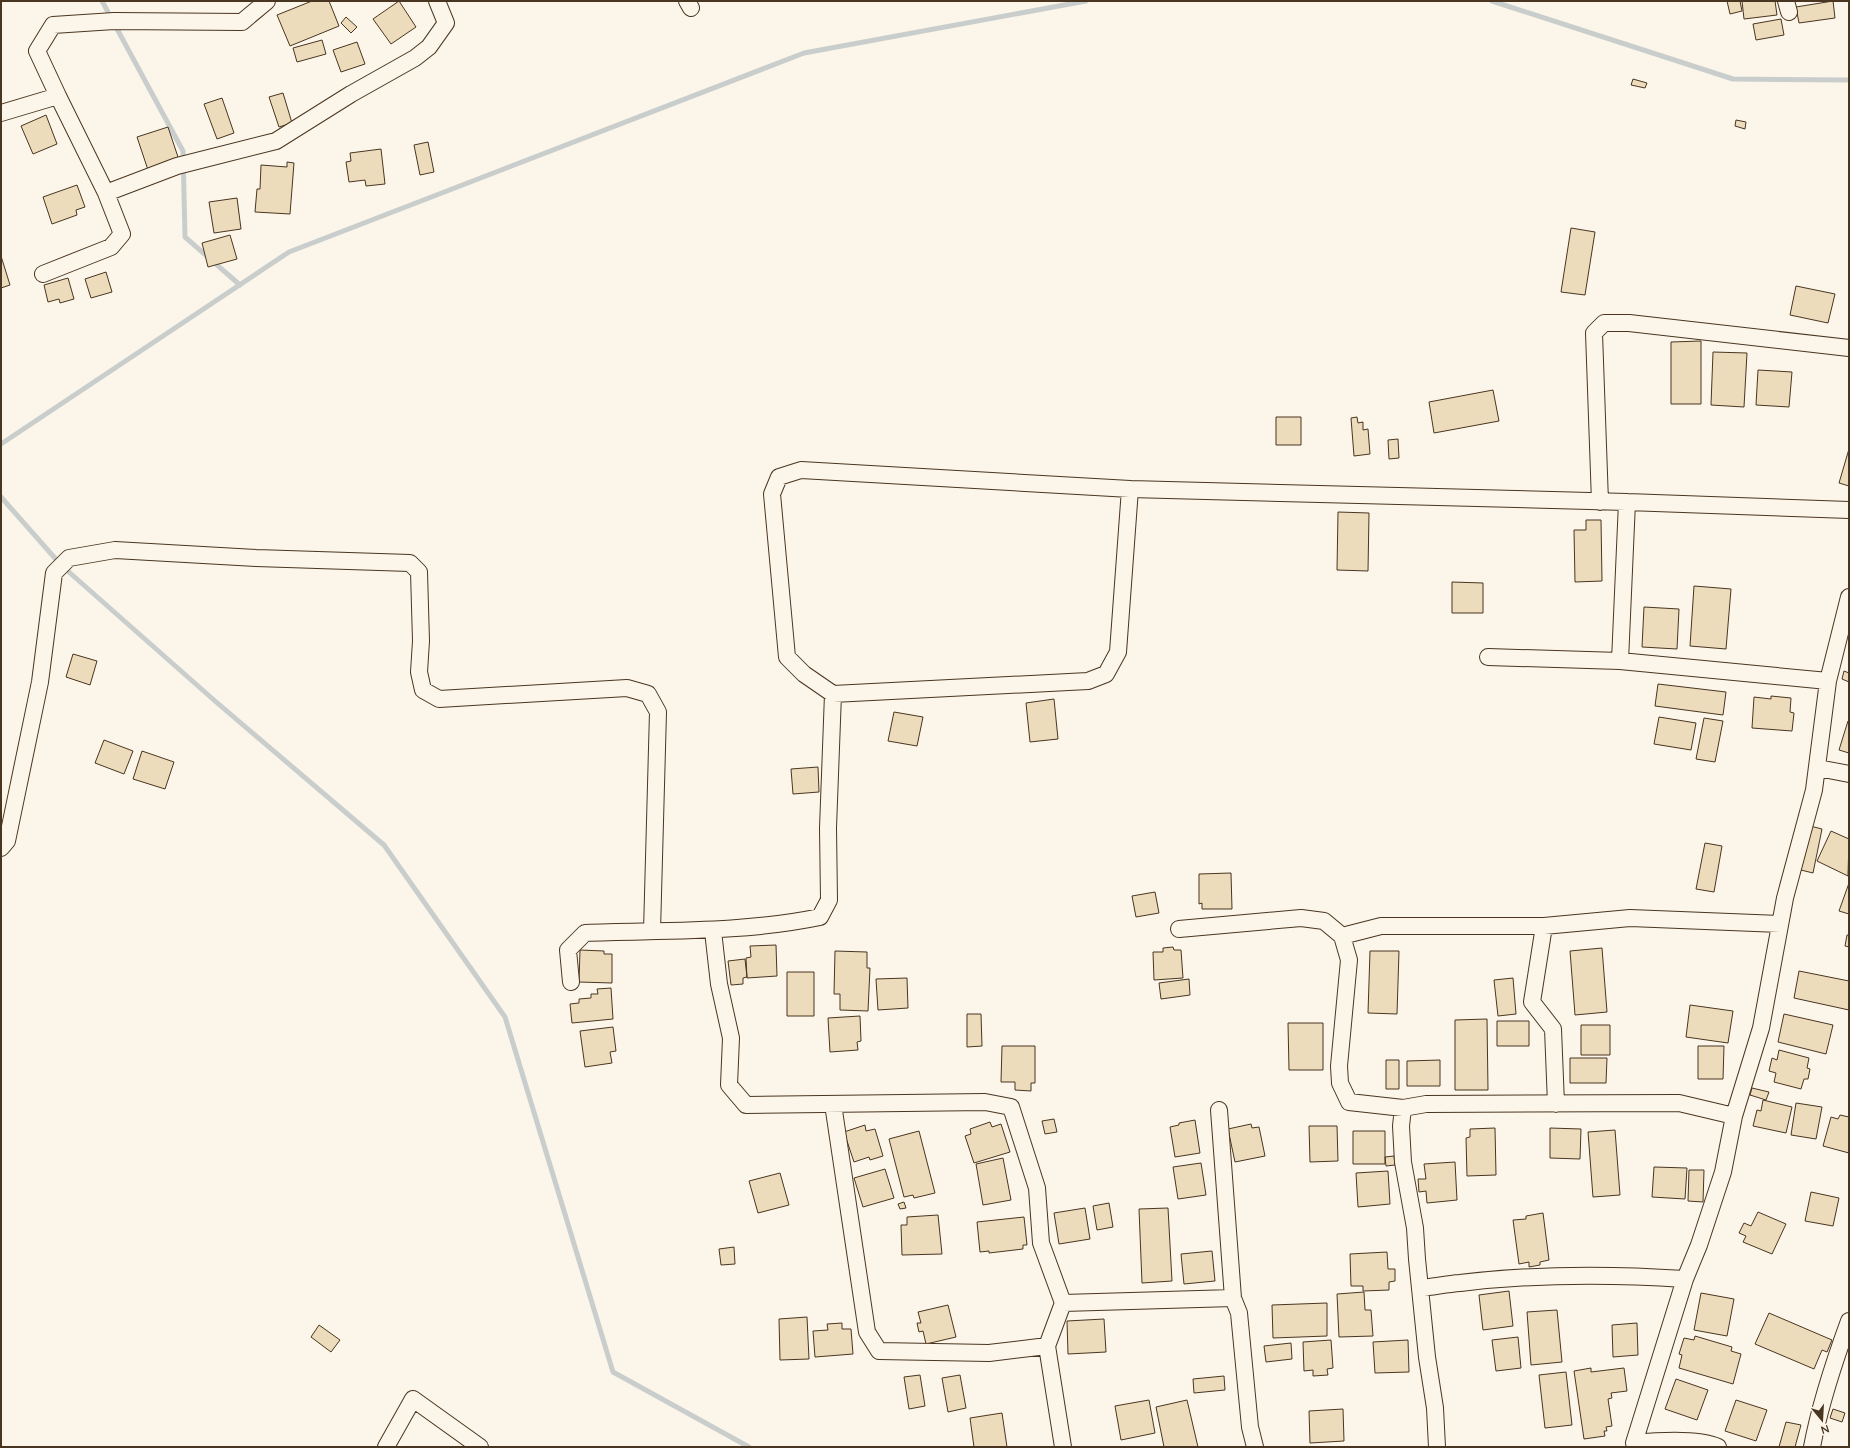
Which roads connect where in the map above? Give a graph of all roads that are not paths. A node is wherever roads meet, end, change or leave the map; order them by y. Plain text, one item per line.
1 (267, 1) edge
2 (437, 1) edge
3 (58, 96) junction
4 (1, 113) edge
5 (106, 193) junction
6 (43, 274) dead end
7 (1849, 348) edge
8 (1130, 488) junction
9 (1600, 502) junction
10 (1627, 502) junction
11 (1849, 510) edge
12 (1849, 597) edge
13 (1488, 657) dead end
14 (1620, 661) junction
15 (1828, 681) junction
16 (833, 694) junction
17 (1818, 768) junction
18 (1849, 774) edge
19 (1, 848) edge
20 (1780, 924) junction
21 (1544, 926) junction
22 (1178, 929) dead end
23 (652, 930) junction
24 (713, 931) junction
25 (1342, 936) junction
26 (571, 982) dead end
27 (833, 1104) junction
28 (1556, 1104) junction
29 (1403, 1108) junction
30 (1219, 1110) dead end
31 (1734, 1116) junction
32 (1685, 1279) junction
33 (1420, 1288) junction
34 (1233, 1298) junction
35 (1063, 1303) junction
36 (1847, 1330) edge
37 (1047, 1346) junction
38 (1628, 1445) edge
39 (386, 1447) edge
40 (480, 1447) edge
41 (1063, 1447) edge
42 (1256, 1447) edge
43 (1436, 1447) edge
44 (1718, 1447) edge
45 (1812, 1447) edge

1 - 3 street
2 - 5 street
3 - 4 street
3 - 5 street
5 - 6 street
7 - 9 street
8 - 9 street
8 - 16 street
8 - 16 street
9 - 10 street
10 - 11 street
10 - 14 street
12 - 15 street
13 - 14 street
14 - 15 street
15 - 17 street
16 - 24 street
17 - 18 street
17 - 20 street
19 - 23 street
20 - 21 street
20 - 31 street
21 - 25 street
21 - 28 street
22 - 25 street
23 - 24 street
23 - 26 street
24 - 27 street
25 - 29 street
27 - 35 street
27 - 37 street
28 - 29 street
28 - 31 street
29 - 33 street
30 - 34 street
31 - 32 street
32 - 33 street
32 - 38 street
33 - 43 street
34 - 35 street
34 - 42 street
35 - 37 street
36 - 45 street
37 - 41 street
38 - 44 street
39 - 40 street

